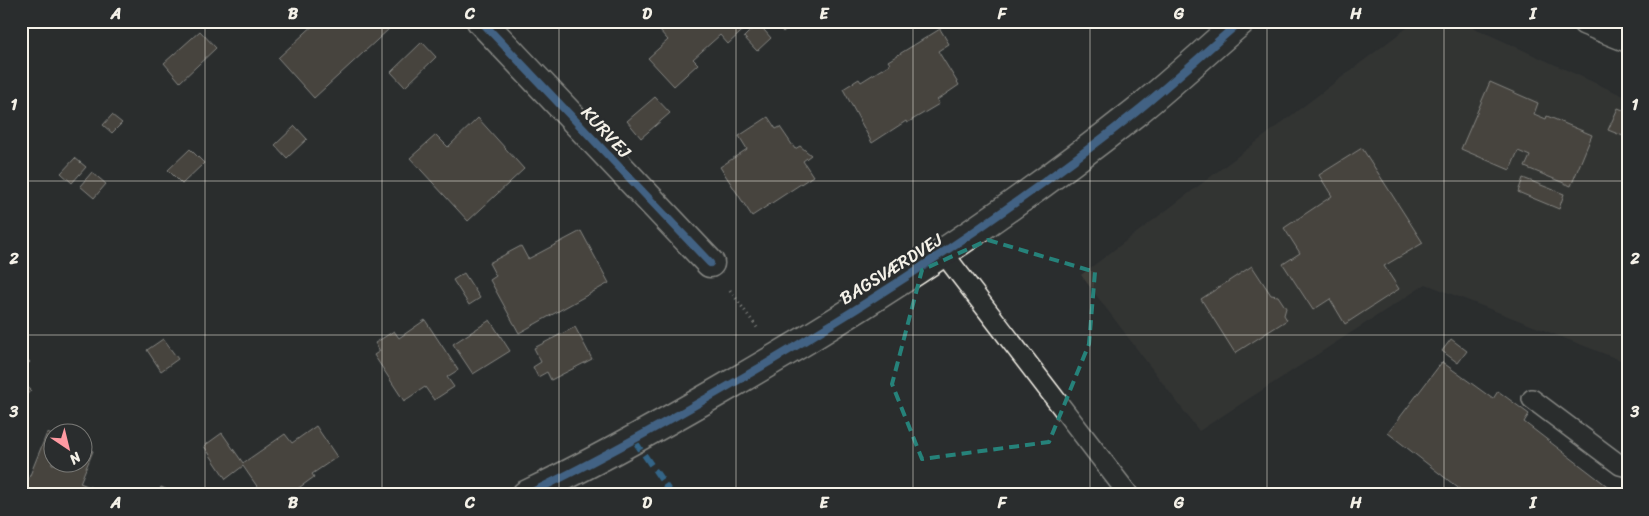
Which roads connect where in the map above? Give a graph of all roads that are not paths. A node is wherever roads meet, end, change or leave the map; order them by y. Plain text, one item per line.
1 (481, 21) edge
2 (1241, 21) edge
3 (1586, 21) edge
4 (1628, 38) edge
5 (944, 254) junction
6 (710, 263) road end
7 (1532, 399) dead end
8 (1628, 466) edge
9 (526, 495) edge
10 (1129, 495) edge

1 - 6 main road, KURVEJ
2 - 5 main road, BAGSVÆRDVEJ
3 - 4 main road
5 - 9 main road, BAGSVÆRDVEJ
5 - 10 lane
7 - 8 lane

